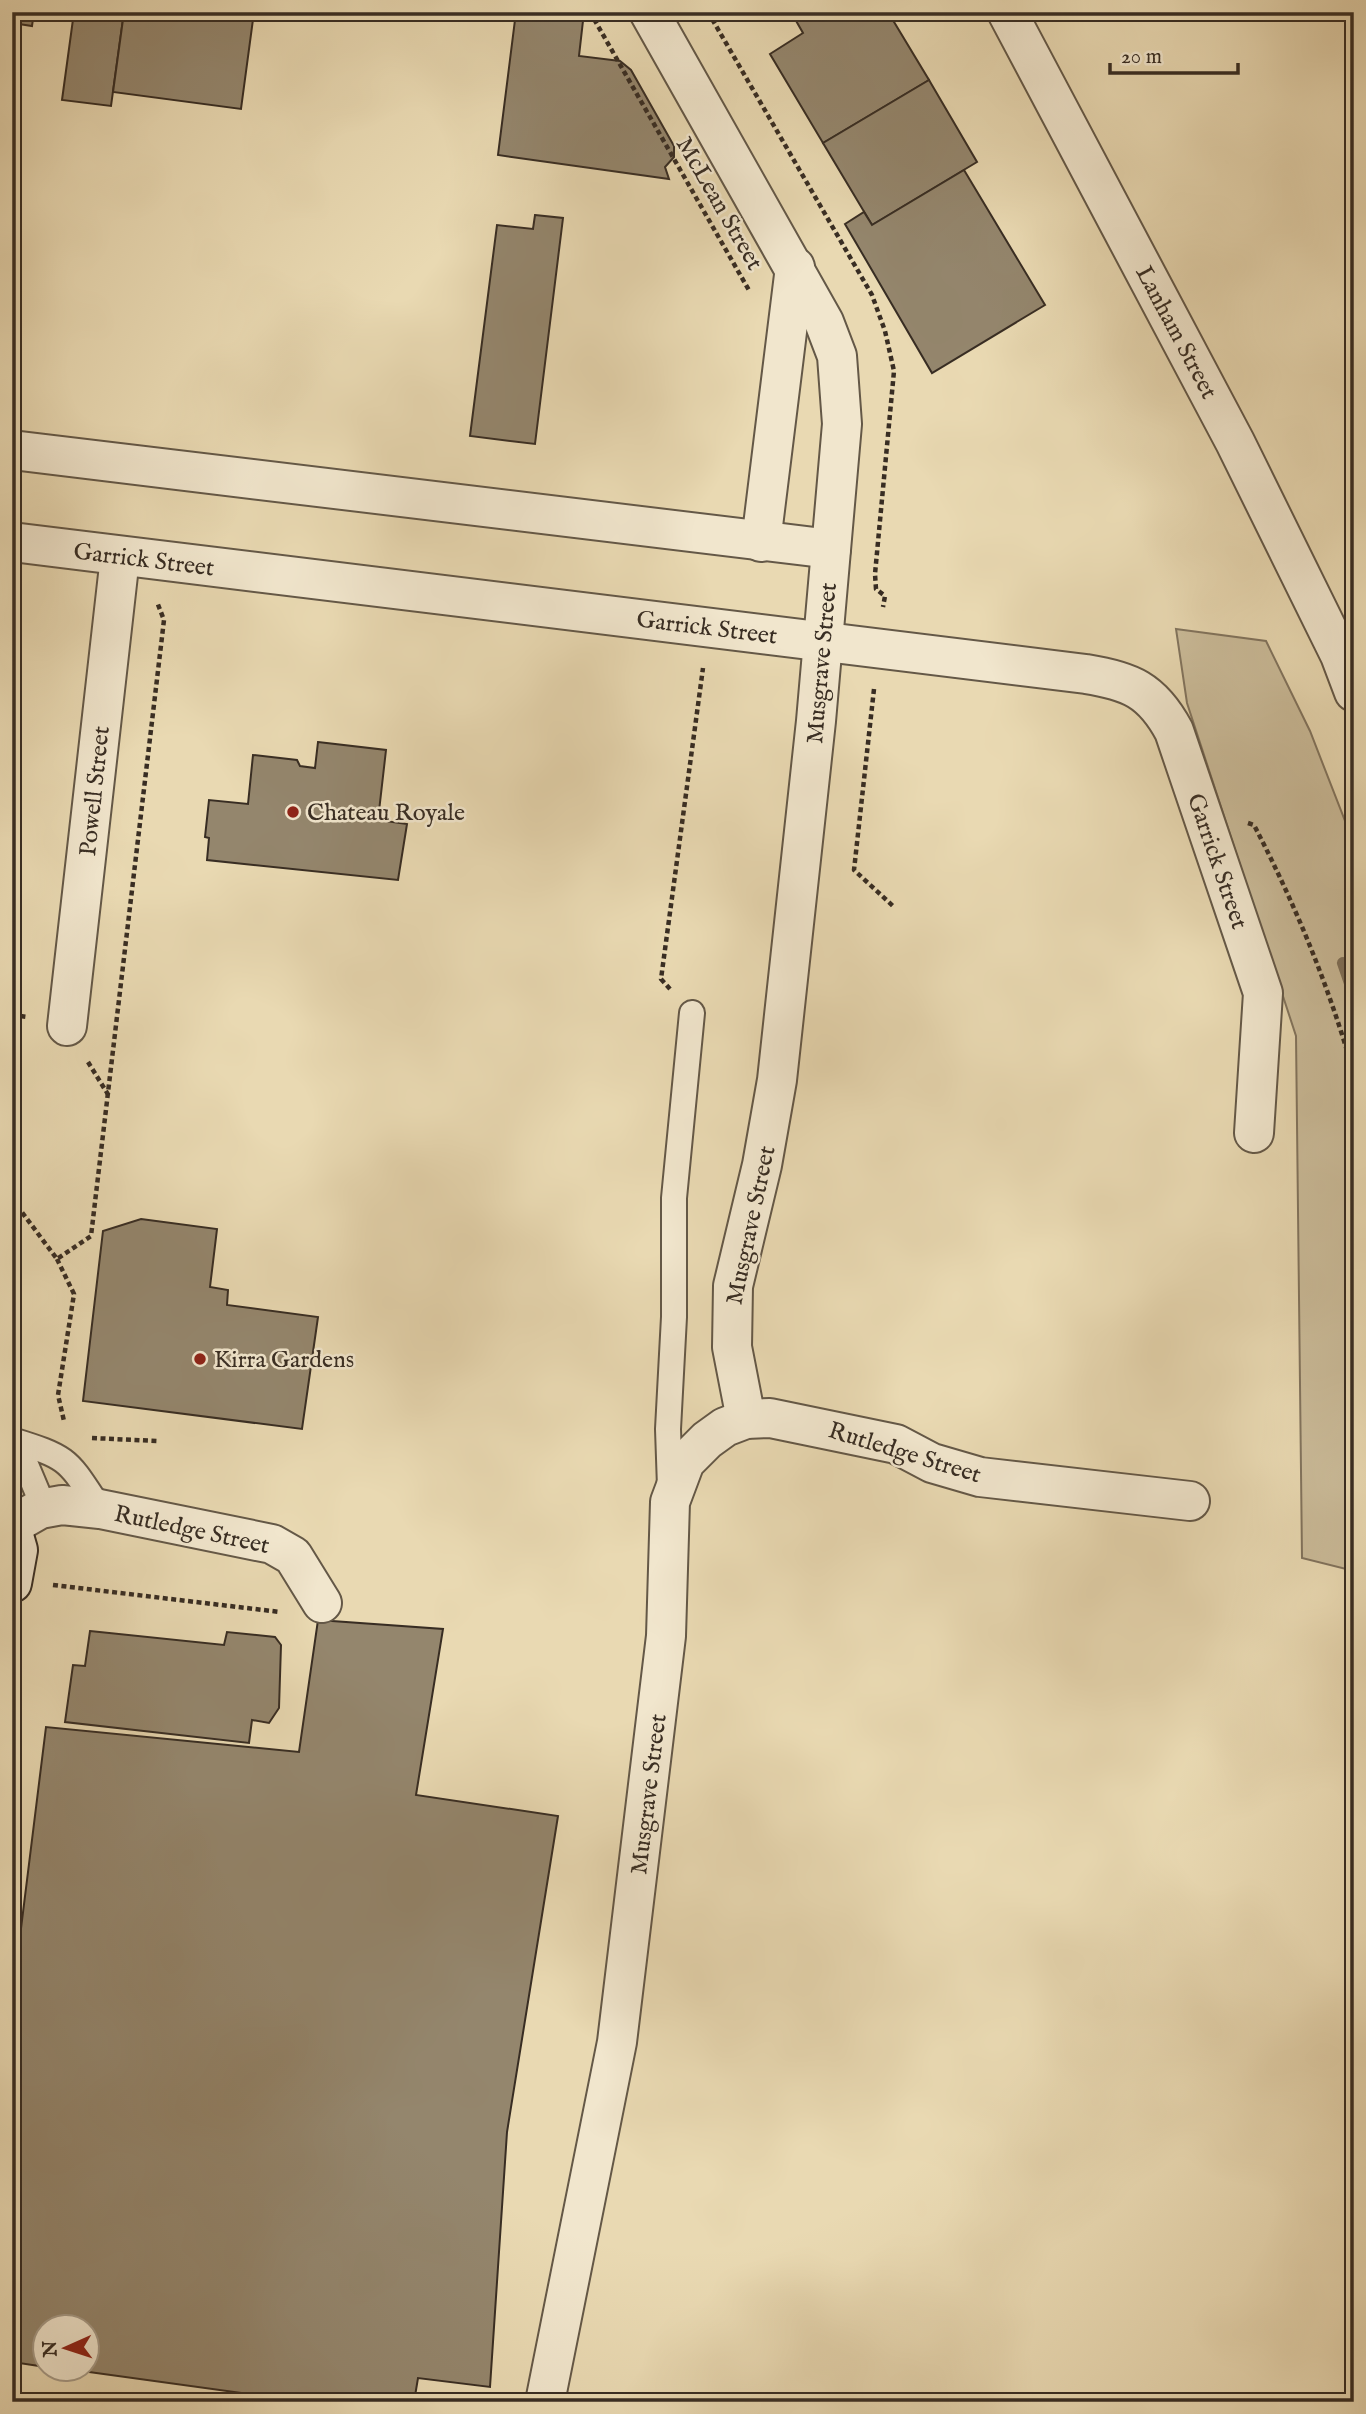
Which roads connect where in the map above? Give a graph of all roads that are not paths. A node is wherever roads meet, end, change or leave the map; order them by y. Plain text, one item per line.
1 (649, 12) edge
2 (1007, 12) edge
3 (795, 267) junction
4 (12, 450) edge
5 (12, 542) edge
6 (761, 542) junction
7 (831, 549) junction
8 (136, 559) junction
9 (822, 641) junction
10 (1347, 655) edge
11 (1354, 692) edge
12 (692, 1013) dead end
13 (67, 1026) dead end
14 (1254, 1133) dead end
15 (746, 1419) junction
16 (12, 1440) edge
17 (12, 1447) edge
18 (1189, 1501) dead end
19 (670, 1502) junction
20 (100, 1510) junction
21 (23, 1521) edge
22 (21, 1584) edge
23 (322, 1603) road end
24 (545, 2402) edge

1 - 3 street, Musgrave Street
2 - 10 street, Lanham Street
3 - 6 street
3 - 7 street, Musgrave Street
4 - 6 street
5 - 8 street, Garrick Street
6 - 7 street
7 - 9 street, Musgrave Street
8 - 9 street, Garrick Street
8 - 13 street, Powell Street
9 - 14 street, Garrick Street
9 - 15 street, Musgrave Street
10 - 11 street, Lanham Street
12 - 19 lane
15 - 18 street, Rutledge Street
15 - 19 street, Musgrave Street
16 - 20 lane
17 - 21 lane
19 - 24 street, Musgrave Street
20 - 21 street, Rutledge Street
20 - 23 street, Rutledge Street
21 - 22 street

